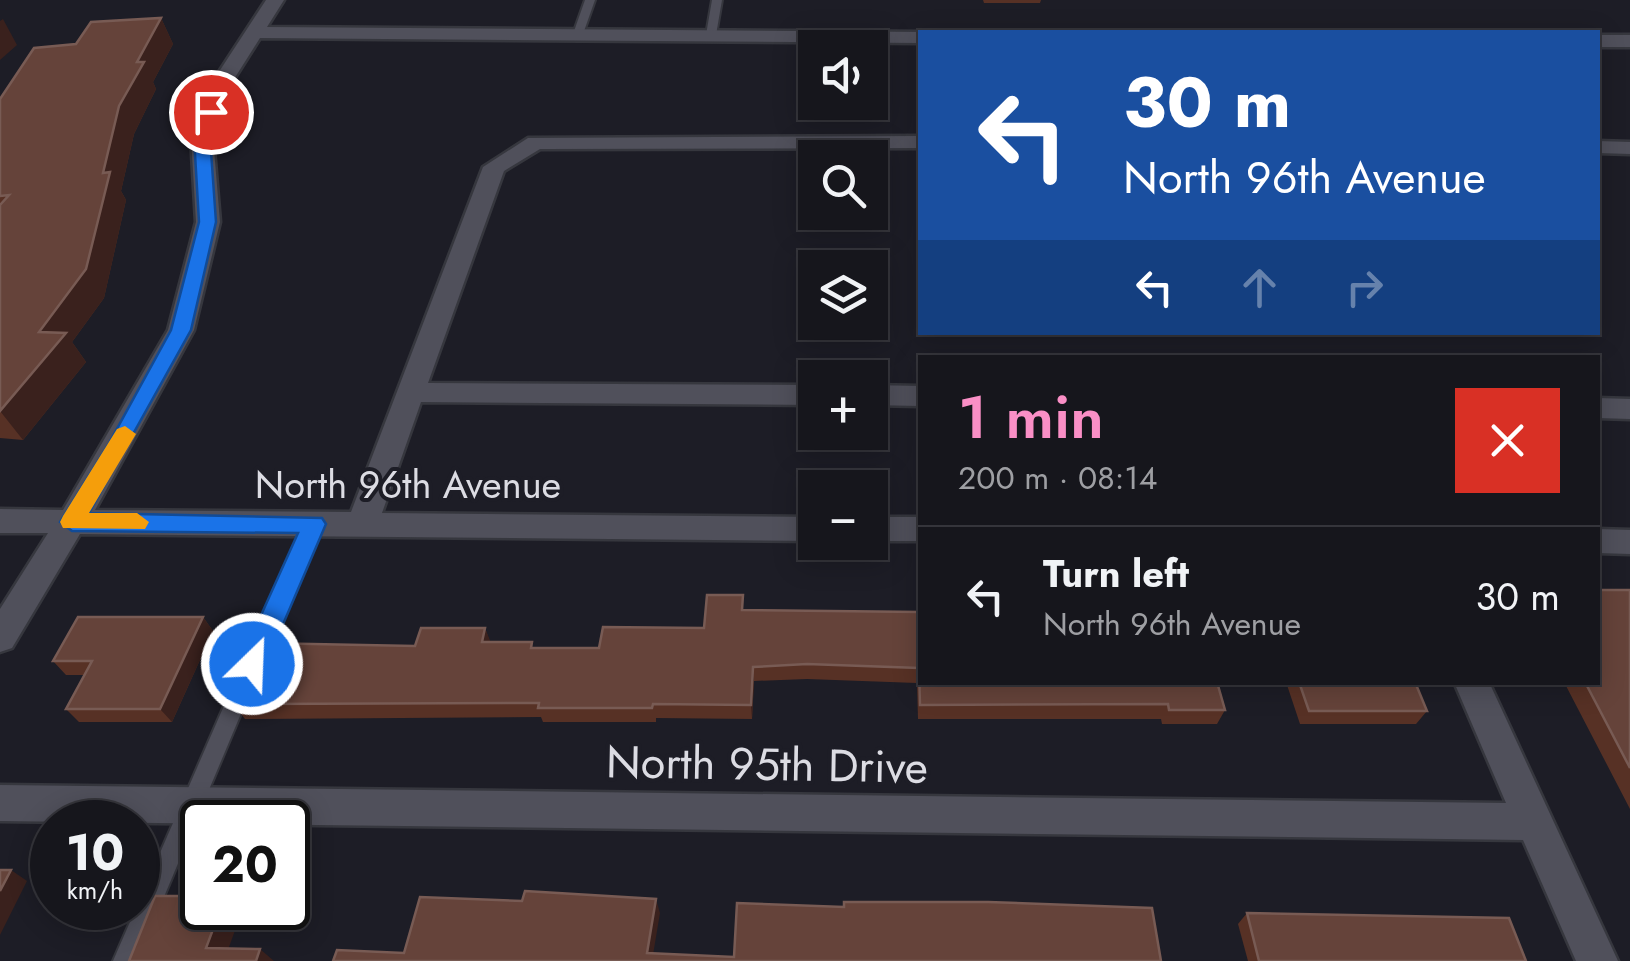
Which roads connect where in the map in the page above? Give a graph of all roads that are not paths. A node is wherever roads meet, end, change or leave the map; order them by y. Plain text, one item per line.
1 (274, 0) edge
2 (590, 0) edge
3 (717, 0) edge
4 (254, 32) junction
5 (578, 34) junction
6 (711, 36) junction
7 (918, 37) edge
8 (1600, 41) edge
9 (1630, 41) edge
10 (918, 142) edge
11 (1600, 147) edge
12 (1630, 148) edge
13 (411, 392) junction
14 (798, 395) edge
15 (888, 396) edge
16 (918, 396) edge
17 (1600, 408) edge
18 (1630, 409) edge
19 (0, 522) edge
20 (72, 522) junction
21 (314, 524) junction
22 (362, 524) junction
23 (798, 528) edge
24 (888, 529) edge
25 (918, 530) edge
26 (1600, 541) edge
27 (1630, 542) edge
28 (0, 638) edge
29 (1472, 685) edge
30 (193, 800) edge
31 (0, 802) edge
32 (180, 805) edge
33 (310, 807) edge
34 (1534, 822) junction
35 (180, 831) edge
36 (125, 961) edge
37 (1596, 961) edge

1 - 4 street
2 - 5 lane
3 - 6 lane
4 - 5 street
4 - 20 street
5 - 6 street
6 - 7 street
8 - 9 street
10 - 13 street
11 - 12 street
13 - 14 street
13 - 22 street
15 - 16 street
17 - 18 street
19 - 20 street, North 96th Avenue
20 - 21 street, North 96th Avenue
20 - 28 street
21 - 22 street, North 96th Avenue
21 - 30 lane
22 - 23 street, North 96th Avenue
24 - 25 street
26 - 27 street
29 - 34 street
31 - 32 street, North 95th Drive
33 - 34 street, North 95th Drive
34 - 37 street
35 - 36 lane

